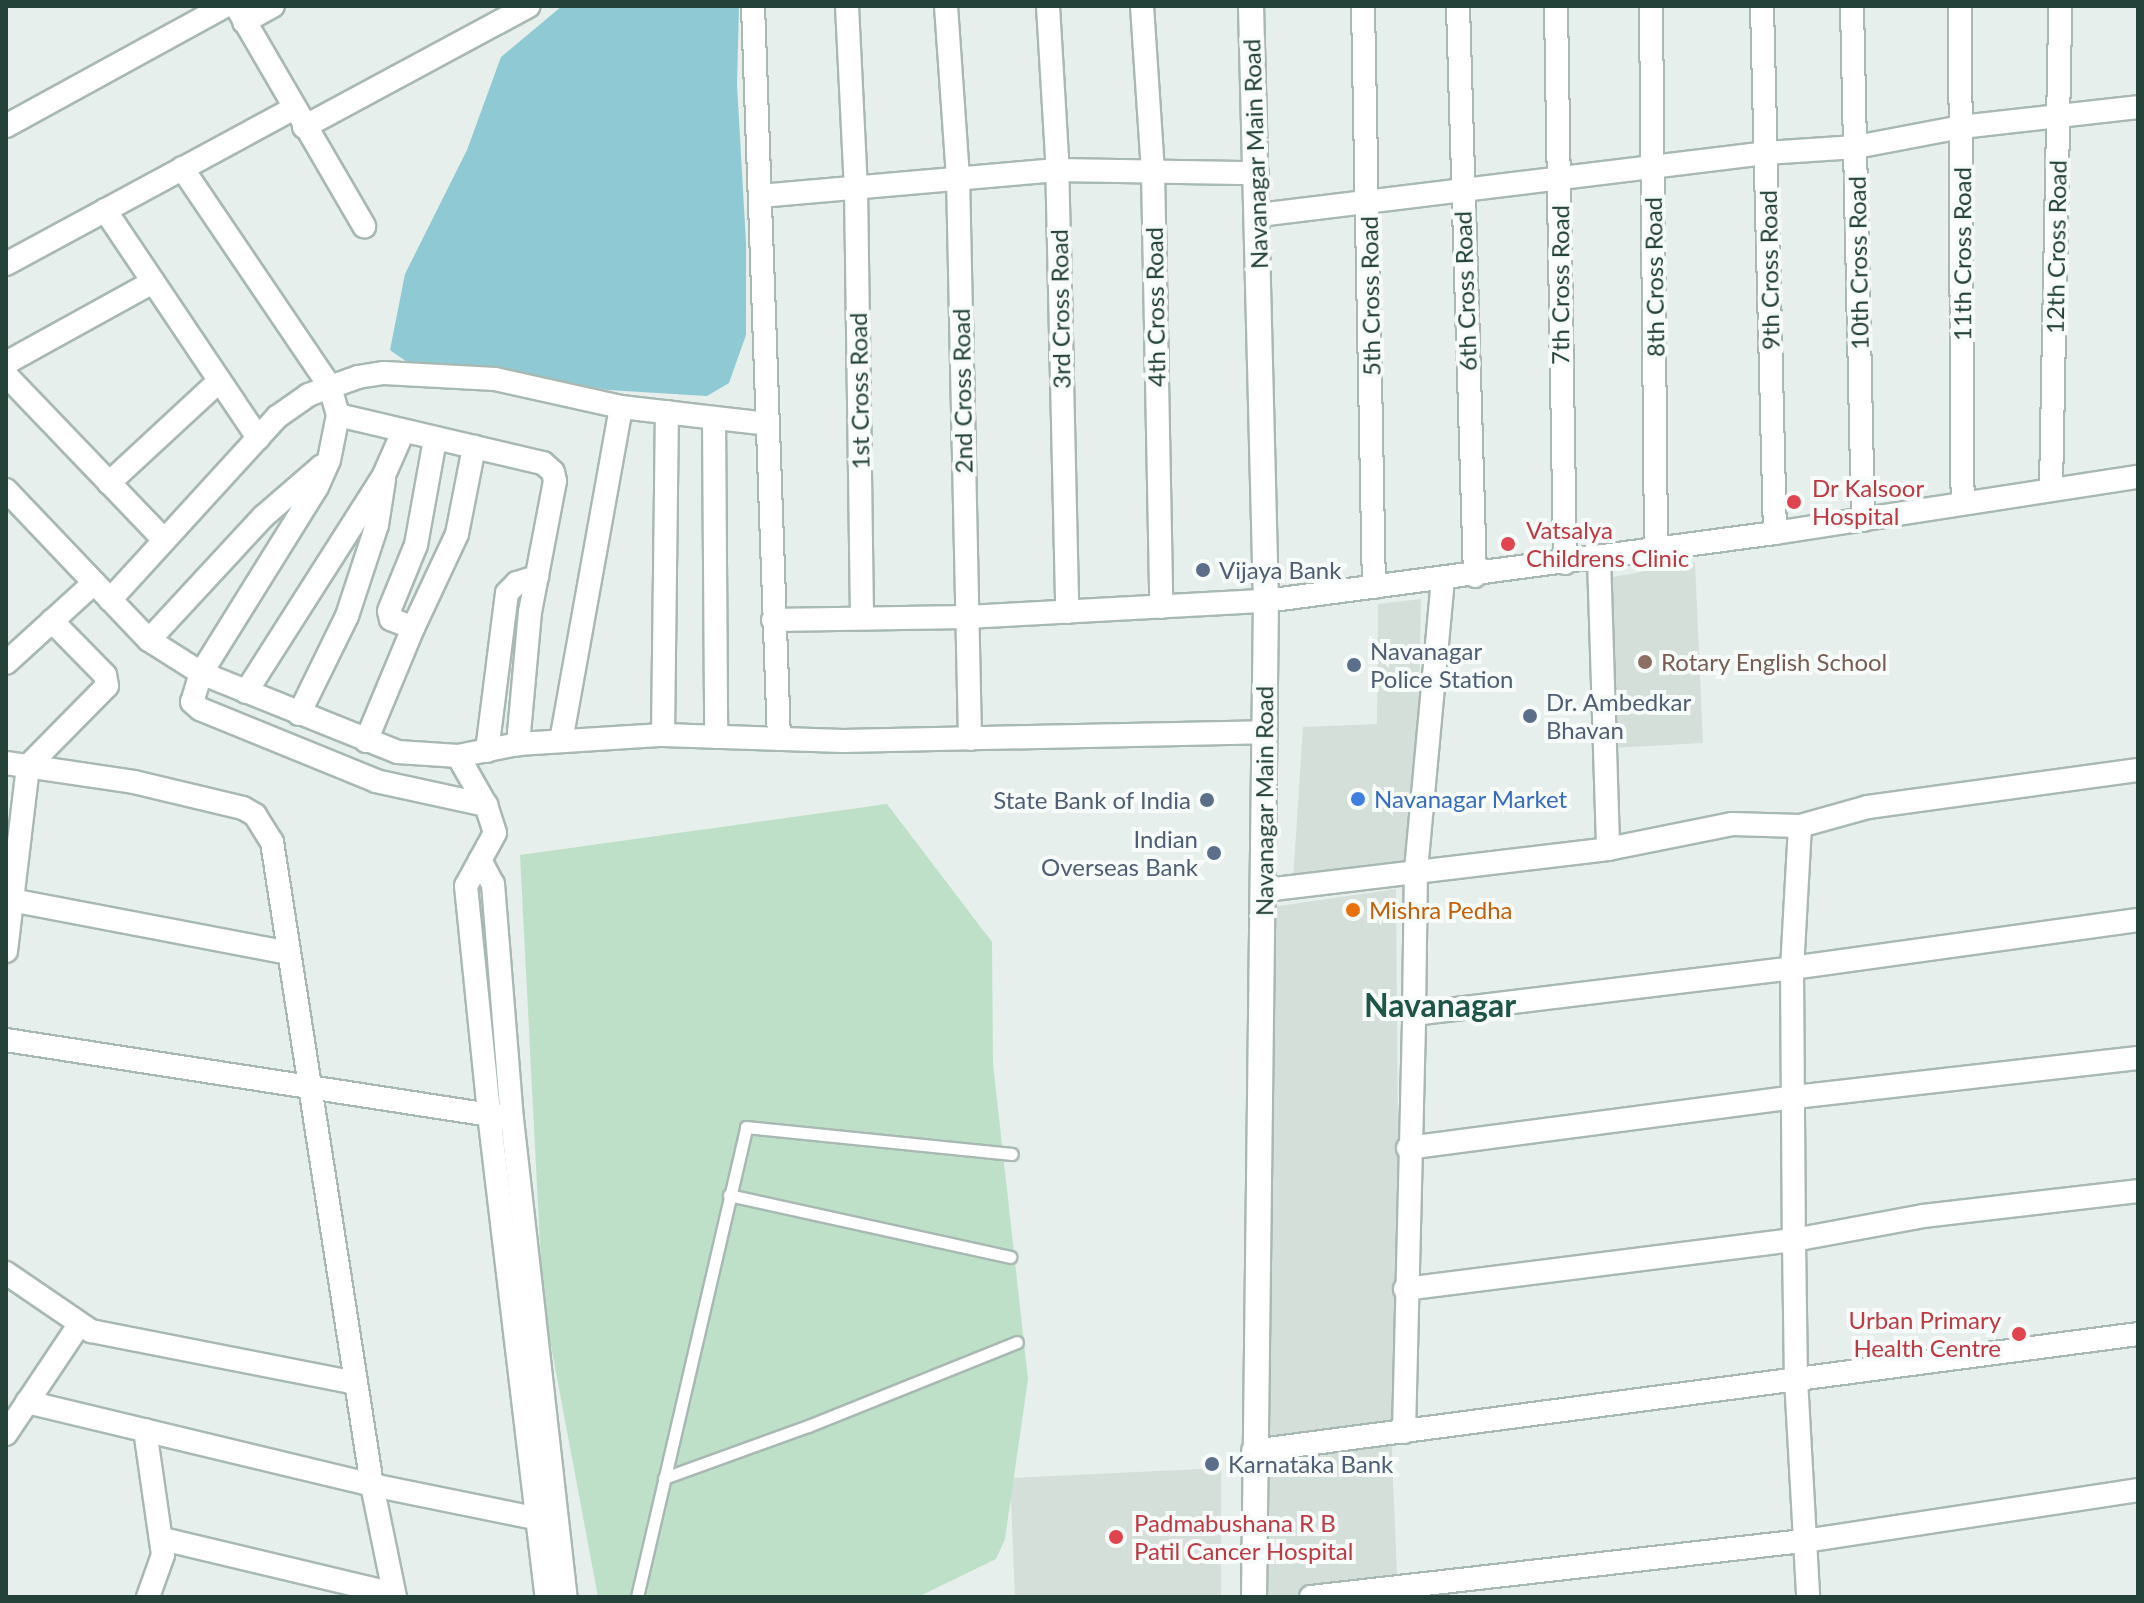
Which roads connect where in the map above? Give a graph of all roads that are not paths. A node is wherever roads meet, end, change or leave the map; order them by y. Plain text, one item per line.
1 (225, 6) edge
2 (273, 6) edge
3 (529, 6) edge
4 (753, 6) edge
5 (847, 6) edge
6 (946, 6) edge
7 (1048, 6) edge
8 (1142, 6) edge
9 (1251, 6) edge
10 (1363, 6) edge
11 (1458, 6) edge
12 (1556, 6) edge
13 (1651, 6) edge
14 (1762, 6) edge
15 (1852, 6) edge
16 (1960, 6) edge
17 (2060, 6) edge
18 (240, 14) edge
19 (2138, 107) edge
20 (2058, 116) junction
21 (298, 118) junction
22 (6, 126) edge
23 (1961, 127) junction
24 (1856, 147) junction
25 (1766, 153) junction
26 (1056, 155) junction
27 (957, 164) junction
28 (1653, 167) junction
29 (182, 168) junction
30 (1153, 171) junction
31 (1257, 173) junction
32 (855, 176) junction
33 (1560, 178) junction
34 (759, 185) junction
35 (1462, 193) junction
36 (1368, 204) junction
37 (105, 210) junction
38 (1259, 215) junction
39 (364, 226) dead end
40 (6, 264) edge
41 (153, 282) junction
42 (6, 363) edge
43 (6, 375) edge
44 (219, 381) junction
45 (330, 387) junction
46 (621, 407) junction
47 (667, 412) junction
48 (338, 415) junction
49 (714, 418) junction
50 (767, 424) junction
51 (403, 432) junction
52 (258, 438) junction
53 (435, 439) junction
54 (474, 447) junction
55 (329, 460) junction
56 (384, 475) junction
57 (2138, 477) edge
58 (109, 483) junction
59 (2051, 488) junction
60 (6, 490) edge
61 (1963, 502) junction
62 (1863, 520) junction
63 (1775, 533) junction
64 (164, 540) junction
65 (1656, 549) junction
66 (1599, 558) junction
67 (1565, 563) junction
68 (1475, 576) junction
69 (537, 577) junction
70 (1443, 579) junction
71 (94, 583) junction
72 (1374, 587) junction
73 (110, 600) junction
74 (1266, 601) junction
75 (1161, 607) junction
76 (1067, 612) junction
77 (967, 617) junction
78 (862, 618) junction
79 (773, 620) junction
80 (52, 621) junction
81 (413, 628) junction
82 (149, 640) junction
83 (6, 663) edge
84 (201, 673) junction
85 (246, 692) junction
86 (299, 714) junction
87 (1263, 732) junction
88 (663, 735) junction
89 (716, 737) junction
90 (779, 739) junction
91 (970, 739) junction
92 (366, 741) junction
93 (561, 741) junction
94 (518, 744) junction
95 (487, 751) junction
96 (458, 756) junction
97 (17, 765) edge
98 (2138, 770) edge
99 (486, 805) junction
100 (1800, 826) junction
101 (1608, 849) junction
102 (480, 860) junction
103 (1416, 870) junction
104 (1265, 890) junction
105 (10, 900) edge
106 (2138, 920) edge
107 (6, 951) edge
108 (288, 953) junction
109 (1792, 968) junction
110 (1414, 1014) junction
111 (6, 1040) edge
112 (2138, 1058) edge
113 (309, 1086) junction
114 (1795, 1097) junction
115 (489, 1114) junction
116 (512, 1119) junction
117 (1408, 1148) junction
118 (1012, 1154) dead end
119 (2138, 1191) edge
120 (729, 1195) junction
121 (1794, 1240) junction
122 (1010, 1257) dead end
123 (6, 1273) edge
124 (1405, 1289) junction
125 (79, 1325) junction
126 (2138, 1334) edge
127 (1017, 1342) dead end
128 (1796, 1379) junction
129 (356, 1383) junction
130 (27, 1402) junction
131 (145, 1430) junction
132 (1404, 1432) junction
133 (6, 1434) edge
134 (1253, 1451) junction
135 (664, 1478) junction
136 (372, 1485) junction
137 (2138, 1490) edge
138 (548, 1521) junction
139 (163, 1539) junction
140 (1805, 1541) junction
141 (394, 1596) edge
142 (148, 1597) edge
143 (547, 1597) edge
144 (566, 1597) edge
145 (637, 1597) edge
146 (1254, 1597) edge
147 (1311, 1597) edge
148 (1808, 1597) edge

1 - 22 street
2 - 18 street
3 - 21 street
4 - 34 street
5 - 32 street, 1st Cross Road
6 - 27 street, 2nd Cross Road
7 - 26 street, 3rd Cross Road
8 - 30 street, 4th Cross Road
9 - 31 main road, Navanagar Main Road
10 - 36 street, 5th Cross Road
11 - 35 street, 6th Cross Road
12 - 33 street, 7th Cross Road
13 - 28 street, 8th Cross Road
14 - 25 street, 9th Cross Road
15 - 24 street, 10th Cross Road
16 - 23 street, 11th Cross Road
17 - 20 street, 12th Cross Road
18 - 21 street
19 - 20 street
20 - 23 street
20 - 59 street, 12th Cross Road
21 - 29 street
21 - 39 street
23 - 24 street
23 - 61 street, 11th Cross Road
24 - 25 street
24 - 62 street, 10th Cross Road
25 - 28 street
25 - 63 street, 9th Cross Road
26 - 27 street
26 - 30 street
26 - 76 street, 3rd Cross Road
27 - 32 street
27 - 77 street, 2nd Cross Road
28 - 33 street
28 - 65 street, 8th Cross Road
29 - 37 street
29 - 45 street
30 - 31 street
30 - 75 street, 4th Cross Road
31 - 38 main road, Navanagar Main Road
32 - 34 street
32 - 78 street, 1st Cross Road
33 - 35 street
33 - 67 street, 7th Cross Road
34 - 50 street
35 - 36 street
35 - 68 street, 6th Cross Road
36 - 38 street
36 - 72 street, 5th Cross Road
37 - 40 street
37 - 41 street
38 - 74 main road, Navanagar Main Road
41 - 42 street
41 - 44 street
43 - 58 street
44 - 52 street
44 - 58 street
45 - 46 street
45 - 48 street
45 - 52 street
46 - 47 street
46 - 93 street
47 - 49 street
47 - 88 street
48 - 51 street
48 - 55 street
49 - 50 street
49 - 89 street
50 - 79 street
51 - 53 street
51 - 56 street
52 - 64 street
53 - 54 street
53 - 81 street
54 - 69 street
54 - 81 street
55 - 82 street
55 - 84 street
56 - 85 street
56 - 86 street
57 - 59 street
58 - 64 street
59 - 61 street
60 - 71 street
61 - 62 street
62 - 63 street
63 - 65 street
64 - 73 street
65 - 66 street
66 - 67 street
66 - 101 street
67 - 68 street
68 - 70 street
69 - 94 street
69 - 95 street
70 - 72 street
70 - 103 street
71 - 73 street
71 - 80 street
72 - 74 street
73 - 82 street
74 - 75 street
74 - 87 main road, Navanagar Main Road
75 - 76 street
76 - 77 street
77 - 78 street
77 - 91 street, 2nd Cross Road
78 - 79 street
79 - 90 street
80 - 83 street
80 - 97 street
81 - 92 street
82 - 84 street
84 - 85 street
84 - 99 street
85 - 86 street
86 - 92 street
87 - 91 street
87 - 104 main road, Navanagar Main Road
88 - 89 street
88 - 93 street
89 - 90 street
90 - 91 street
92 - 96 street
93 - 94 street
94 - 95 street
95 - 96 street
96 - 99 street
97 - 105 street
97 - 108 street
98 - 100 street
99 - 102 street
100 - 101 street
100 - 109 street
101 - 103 street
102 - 115 street
102 - 116 street
103 - 104 street
103 - 110 street
104 - 134 main road, Navanagar Main Road
105 - 107 street
105 - 108 street
106 - 109 street
108 - 113 street
109 - 110 street
109 - 114 street
110 - 117 street
111 - 113 street
112 - 114 street
113 - 115 street
113 - 129 street
114 - 117 street
114 - 121 street
115 - 116 street
115 - 138 street
116 - 138 street
117 - 124 street
118 - 120 lane
119 - 121 street
120 - 122 lane
120 - 135 lane
121 - 124 street
121 - 128 street
123 - 125 street
124 - 132 street
125 - 129 street
125 - 130 street
126 - 128 street
127 - 135 lane
128 - 132 street
128 - 140 street
129 - 136 street
130 - 131 street
130 - 133 street
131 - 136 street
131 - 139 street
132 - 134 street
134 - 146 main road, Navanagar Main Road
135 - 145 lane
136 - 138 street
136 - 141 street
137 - 140 street
138 - 143 street
138 - 144 street
139 - 141 street
139 - 142 street
140 - 147 street
140 - 148 street

